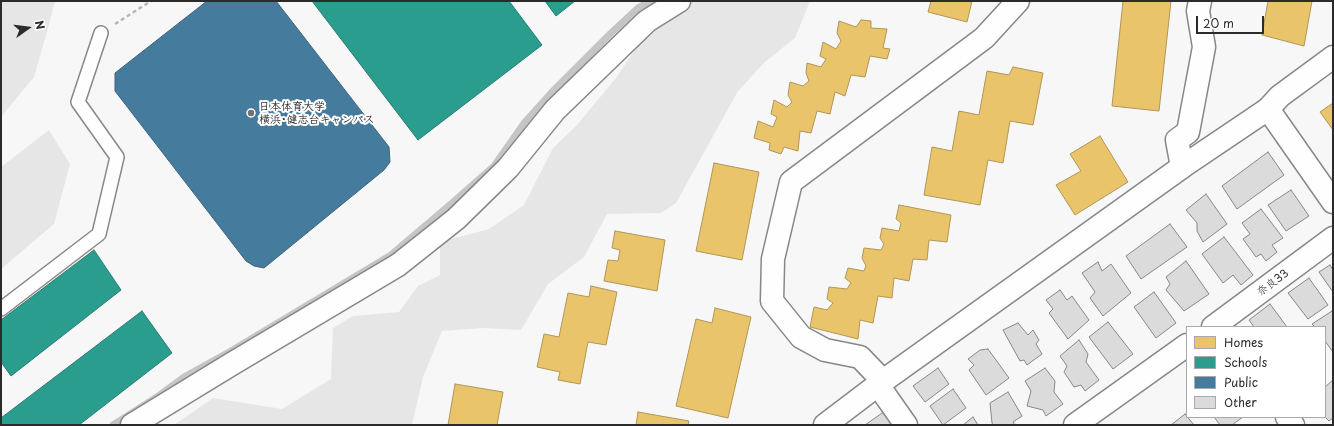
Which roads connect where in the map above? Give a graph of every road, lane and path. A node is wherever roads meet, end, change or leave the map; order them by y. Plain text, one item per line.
1 (151, 1) edge
2 (679, 1) edge
3 (1018, 1) edge
4 (1200, 1) edge
5 (101, 33) joint
6 (1333, 57) edge
7 (1268, 109) junction
8 (1182, 167) junction
9 (1333, 202) edge
10 (1333, 238) edge
11 (1, 309) edge
12 (1218, 326) edge
13 (1186, 346) edge
14 (880, 383) junction
15 (1089, 421) edge
16 (132, 425) edge
17 (825, 425) edge
18 (906, 425) edge

1 - 5 path
2 - 16 street
3 - 14 street
4 - 8 street
5 - 11 lane
6 - 7 street
7 - 8 street
7 - 9 street
8 - 14 street
10 - 12 street, 奈良33
13 - 15 street
14 - 17 street
14 - 18 street

